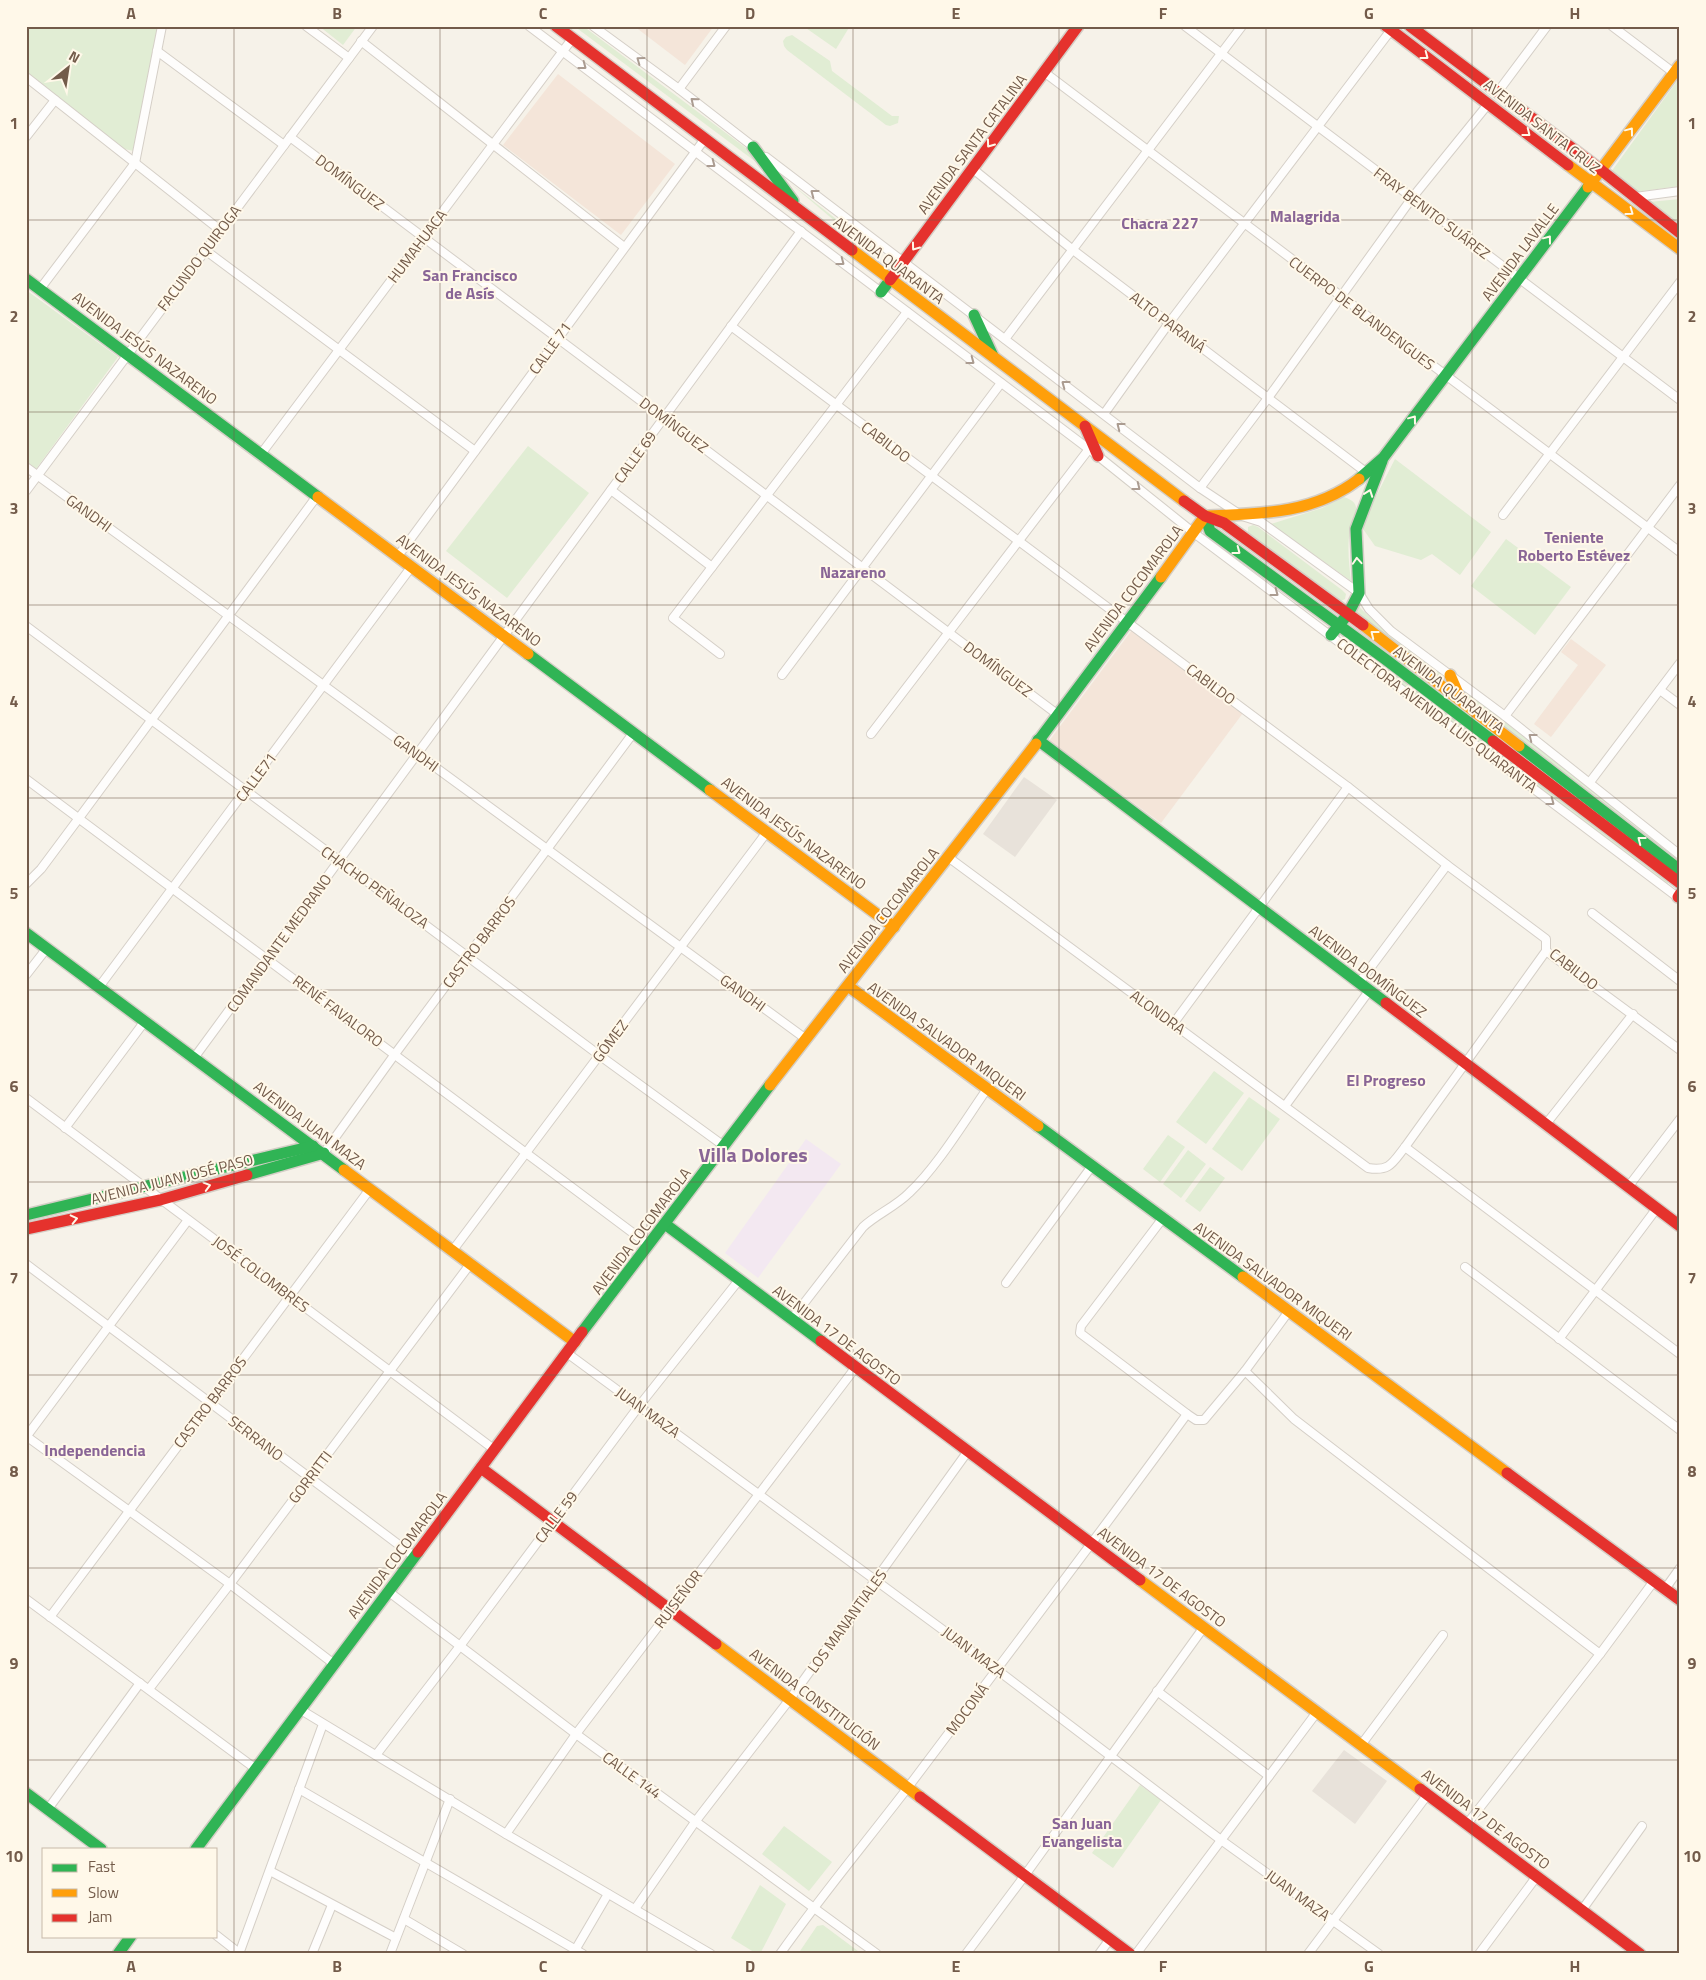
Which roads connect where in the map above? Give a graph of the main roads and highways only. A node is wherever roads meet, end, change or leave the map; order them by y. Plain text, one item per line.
1 (556, 26) edge
2 (1410, 26) edge
3 (1076, 27) edge
4 (1389, 28) edge
5 (1677, 69) edge
6 (753, 147) road end
7 (1600, 170) junction
8 (1591, 183) junction
9 (803, 214) junction
10 (1680, 233) edge
11 (1680, 249) edge
12 (890, 280) junction
13 (27, 281) edge
14 (881, 292) road end
15 (974, 315) road end
16 (993, 356) junction
17 (1085, 425) junction
18 (1094, 453) road end
19 (1383, 458) junction
20 (1205, 516) junction
21 (1348, 614) junction
22 (1335, 631) junction
23 (1450, 675) road end
24 (1461, 701) junction
25 (1038, 740) junction
26 (1680, 870) edge
27 (1680, 883) edge
28 (894, 927) junction
29 (26, 932) edge
30 (848, 986) junction
31 (313, 1146) junction
32 (324, 1153) junction
33 (26, 1215) edge
34 (665, 1224) junction
35 (1680, 1226) edge
36 (26, 1229) edge
37 (575, 1342) junction
38 (481, 1468) junction
39 (1680, 1600) edge
40 (26, 1793) edge
41 (100, 1848) edge
42 (197, 1848) edge
43 (130, 1938) edge
44 (118, 1954) edge
45 (1130, 1954) edge
46 (1640, 1954) edge

1 - 9 main road, AVENIDA QUARANTA
2 - 7 main road, AVENIDA SANTA CRUZ
3 -> 12 main road, AVENIDA SANTA CATALINA
4 -> 8 main road, AVENIDA SANTA CRUZ
7 -> 5 main road, AVENIDA LAVALLE
6 - 9 main road
7 - 8 main road, AVENIDA LAVALLE
7 - 10 main road, AVENIDA SANTA CRUZ
8 -> 11 main road, AVENIDA SANTA CRUZ
19 -> 8 main road, AVENIDA LAVALLE
9 - 12 main road, AVENIDA QUARANTA
12 - 14 main road, AVENIDA SANTA CATALINA
12 - 16 main road, AVENIDA QUARANTA
13 - 28 main road, AVENIDA JESÚS NAZARENO
15 - 16 main road
16 - 17 main road, AVENIDA QUARANTA
17 - 18 main road
17 - 20 main road, AVENIDA QUARANTA
19 - 20 main road, AVENIDA LAVALLE
21 -> 19 main road, AVENIDA LAVALLE
20 - 21 main road, AVENIDA QUARANTA
20 -> 22 main road, AVENIDA QUARANTA
20 - 25 main road, AVENIDA COCOMAROLA
21 - 22 main road
24 -> 21 main road, AVENIDA QUARANTA
22 - 27 main road, AVENIDA QUARANTA
23 - 24 main road
26 -> 24 main road, AVENIDA QUARANTA
25 - 28 main road, AVENIDA COCOMAROLA
25 - 35 main road, AVENIDA DOMÍNGUEZ
28 - 30 main road, AVENIDA COCOMAROLA
29 - 31 main road, AVENIDA JUAN MAZA
30 - 34 main road, AVENIDA COCOMAROLA
30 - 39 main road, AVENIDA SALVADOR MIQUERI
31 - 32 main road, AVENIDA JUAN MAZA
31 - 33 main road, AVENIDA JUAN JOSÉ PASO
36 -> 32 main road, AVENIDA JUAN JOSÉ PASO
32 - 37 main road, AVENIDA JUAN MAZA
34 - 37 main road, AVENIDA COCOMAROLA
34 - 46 main road, AVENIDA 17 DE AGOSTO
37 - 38 main road, AVENIDA COCOMAROLA
38 - 42 main road, AVENIDA COCOMAROLA
38 - 45 main road, AVENIDA CONSTITUCIÓN
40 - 41 main road
43 - 44 main road

